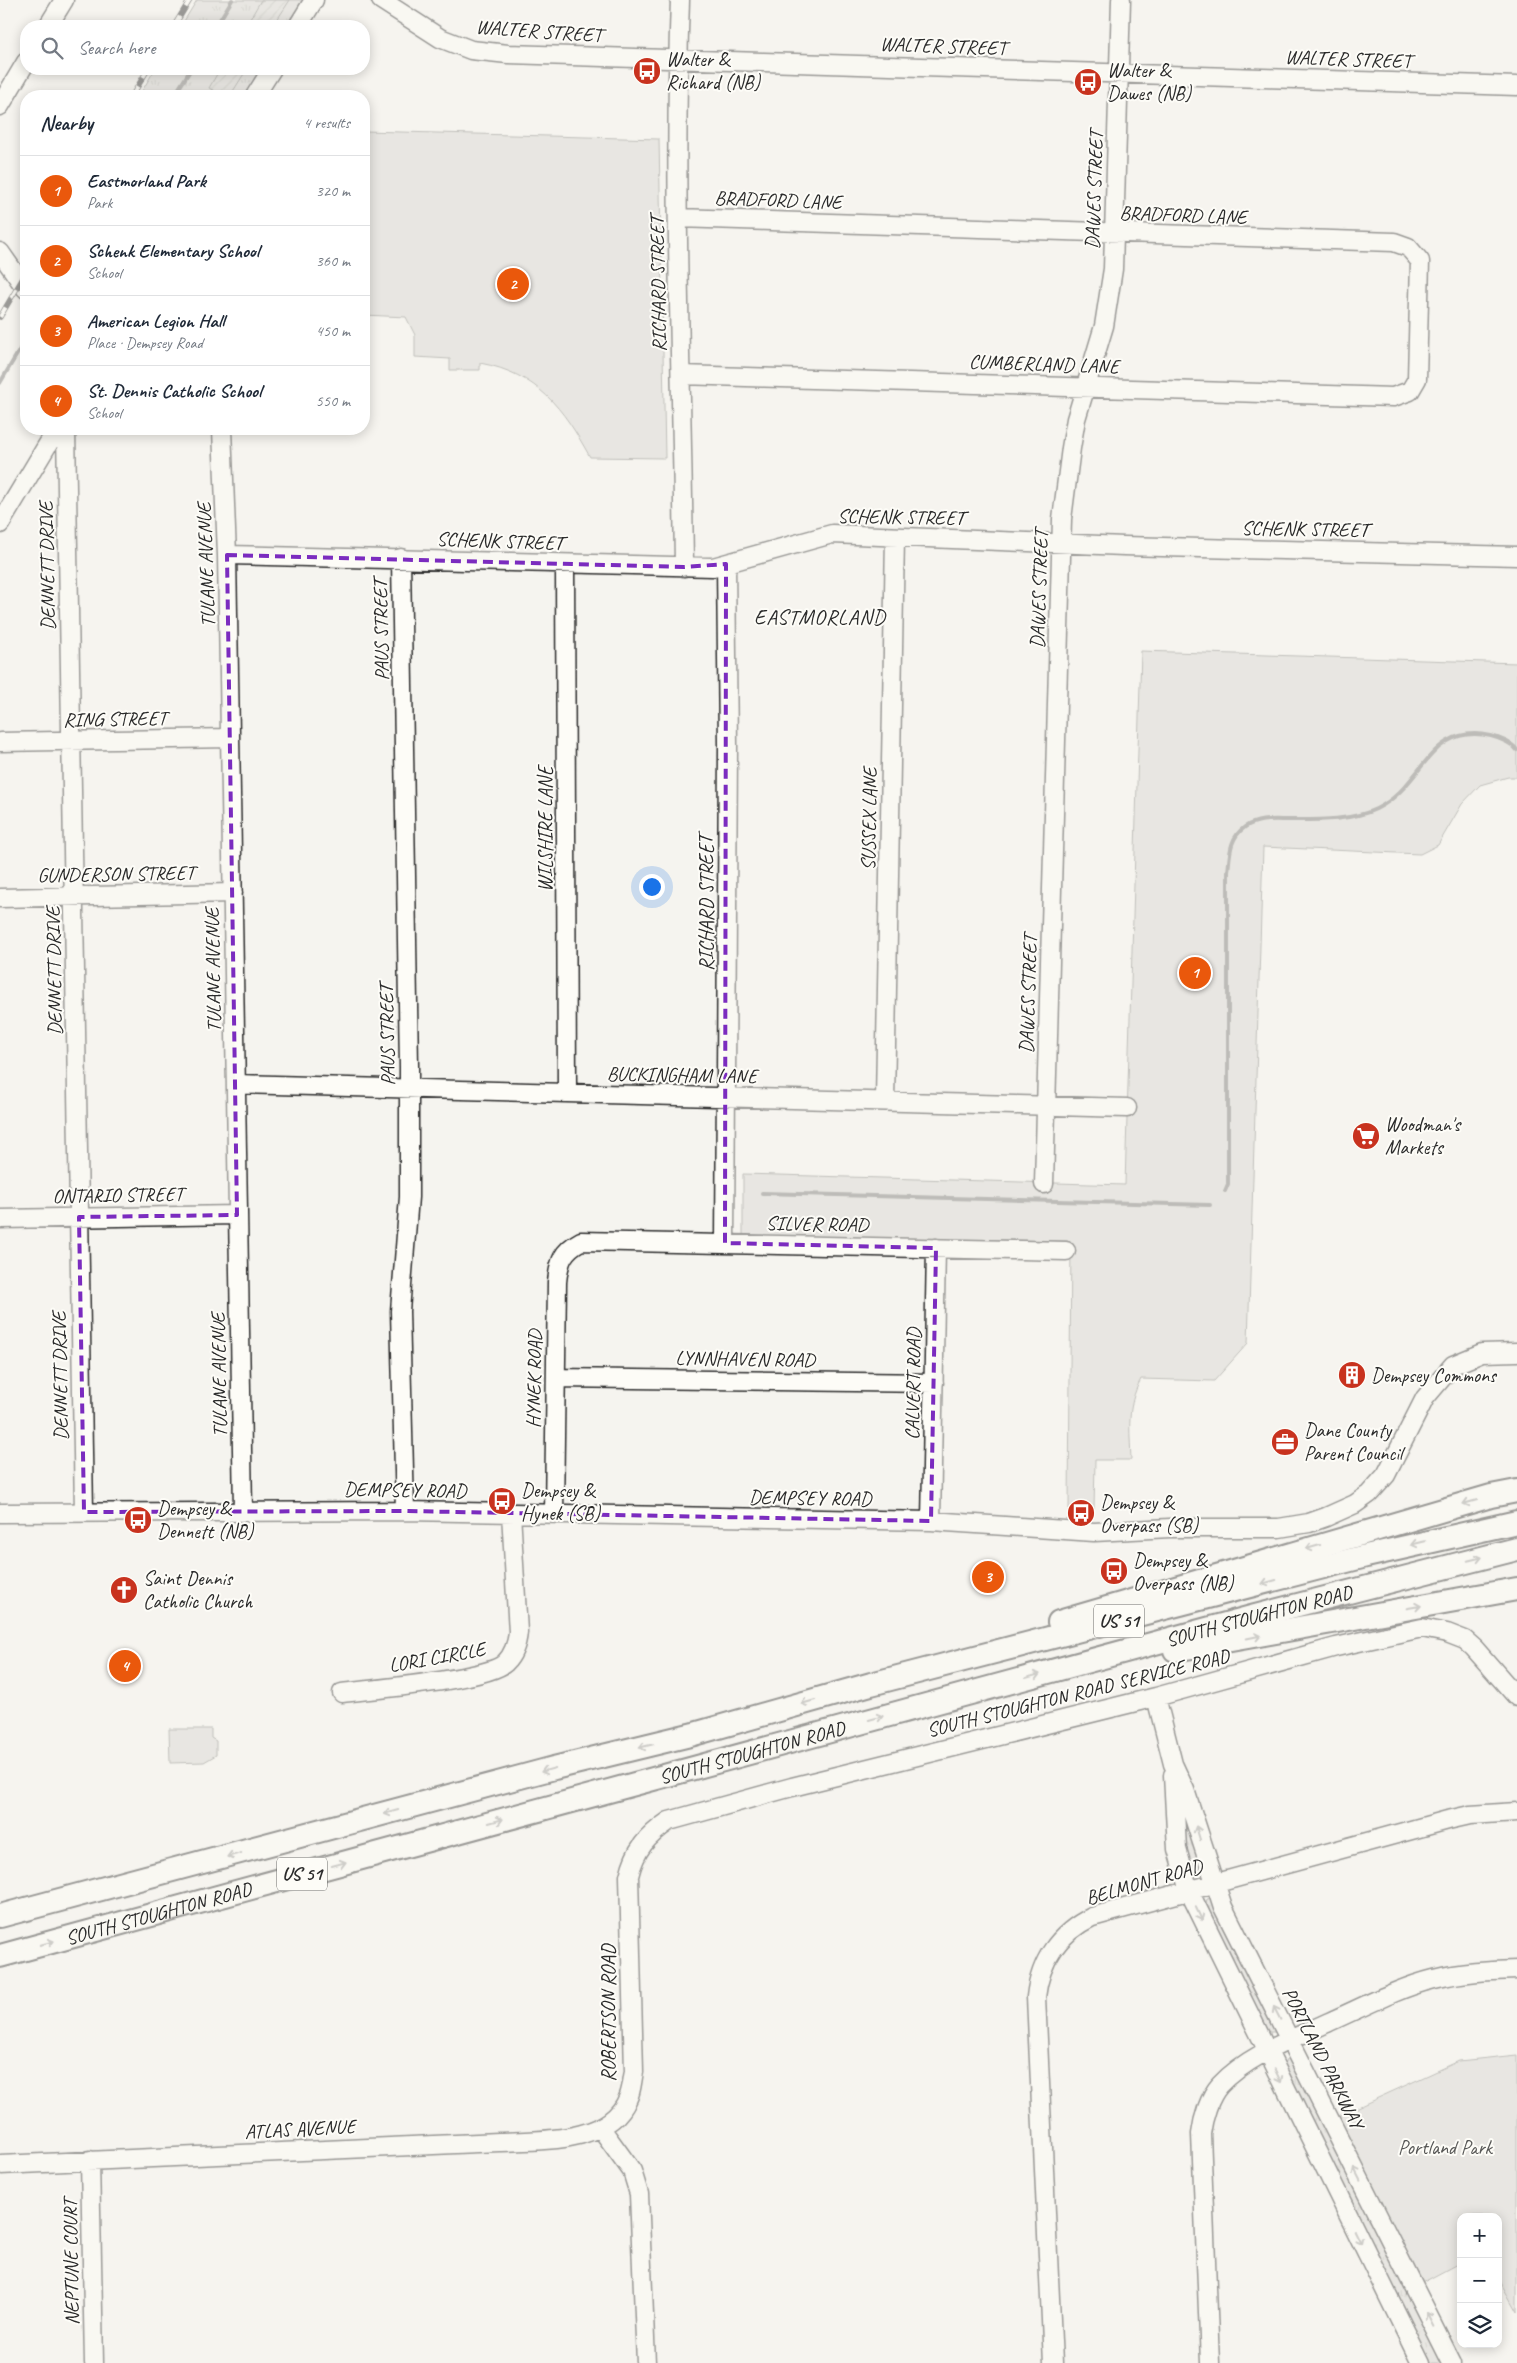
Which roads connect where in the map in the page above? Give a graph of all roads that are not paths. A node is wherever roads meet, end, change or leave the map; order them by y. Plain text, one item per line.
1 (64, 0) edge
2 (314, 0) edge
3 (381, 0) edge
4 (680, 0) edge
5 (1121, 0) edge
6 (52, 20) edge
7 (302, 20) edge
8 (677, 59) junction
9 (20, 72) edge
10 (1119, 72) junction
11 (268, 75) edge
12 (1517, 86) edge
13 (259, 90) edge
14 (0, 106) edge
15 (678, 218) junction
16 (1114, 234) junction
17 (0, 252) edge
18 (20, 280) edge
19 (681, 375) junction
20 (1087, 387) junction
21 (1404, 394) joint
22 (54, 435) edge
23 (66, 435) edge
24 (222, 435) edge
25 (0, 524) edge
26 (895, 537) junction
27 (1062, 543) junction
28 (228, 555) junction
29 (1517, 556) edge
30 (401, 558) junction
31 (565, 564) junction
32 (726, 564) junction
33 (684, 567) junction
34 (230, 738) junction
35 (71, 741) junction
36 (0, 742) edge
37 (233, 893) junction
38 (74, 896) junction
39 (0, 898) edge
40 (236, 1084) junction
41 (409, 1089) junction
42 (567, 1093) junction
43 (726, 1097) junction
44 (885, 1101) junction
45 (1046, 1106) junction
46 (1127, 1108) dead end
47 (1044, 1184) dead end
48 (238, 1215) junction
49 (79, 1217) junction
50 (0, 1218) edge
51 (725, 1243) junction
52 (569, 1247) joint
53 (936, 1248) junction
54 (1066, 1251) dead end
55 (1517, 1352) edge
56 (556, 1378) junction
57 (934, 1383) junction
58 (1517, 1491) edge
59 (243, 1510) junction
60 (405, 1511) junction
61 (84, 1512) junction
62 (0, 1513) edge
63 (511, 1513) junction
64 (554, 1514) junction
65 (931, 1521) junction
66 (1508, 1523) edge
67 (1511, 1550) edge
68 (1517, 1589) edge
69 (1102, 1658) junction
70 (871, 1684) junction
71 (342, 1693) dead end
72 (1156, 1697) junction
73 (1517, 1697) edge
74 (595, 1758) junction
75 (1173, 1764) junction
76 (604, 1792) junction
77 (1517, 1812) edge
78 (637, 1850) joint
79 (1214, 1884) junction
80 (1189, 1892) junction
81 (0, 1916) edge
82 (0, 1956) edge
83 (1517, 1970) edge
84 (1290, 2040) junction
85 (1267, 2052) junction
86 (600, 2127) junction
87 (90, 2160) junction
88 (0, 2165) edge
89 (94, 2363) edge
90 (646, 2363) edge
91 (1053, 2363) edge
92 (1210, 2363) edge
93 (1421, 2363) edge
94 (1452, 2363) edge

1 - 6 street
2 - 7 street
3 - 8 street, WALTER STREET
4 - 8 street, RICHARD STREET
5 - 10 street, DAWES STREET
8 - 10 street, WALTER STREET
8 - 15 street, RICHARD STREET
9 - 14 street
10 - 12 street, WALTER STREET
10 - 16 street, DAWES STREET
11 - 13 street
15 - 16 street, BRADFORD LANE
15 - 19 street, RICHARD STREET
16 - 20 street, DAWES STREET
16 - 21 street, BRADFORD LANE
17 - 18 street
19 - 20 street, CUMBERLAND LANE
19 - 33 street, RICHARD STREET
20 - 21 street, CUMBERLAND LANE
20 - 27 street, DAWES STREET
22 - 25 street
23 - 35 street, DENNETT DRIVE
24 - 28 street, TULANE AVENUE
26 - 27 street, SCHENK STREET
26 - 32 street, SCHENK STREET
26 - 44 street, SUSSEX LANE
27 - 29 street, SCHENK STREET
27 - 45 street, DAWES STREET
28 - 30 street, SCHENK STREET
28 - 34 street, TULANE AVENUE
30 - 31 street, SCHENK STREET
30 - 41 street, PAUS STREET
31 - 33 street, SCHENK STREET
31 - 42 street, WILSHIRE LANE
32 - 33 street, SCHENK STREET
32 - 43 street, RICHARD STREET
34 - 35 street, RING STREET
34 - 37 street, TULANE AVENUE
35 - 36 street, RING STREET
35 - 38 street, DENNETT DRIVE
37 - 38 street, GUNDERSON STREET
37 - 40 street, TULANE AVENUE
38 - 39 street, GUNDERSON STREET
38 - 49 street, DENNETT DRIVE
40 - 41 street, BUCKINGHAM LANE
40 - 48 street, TULANE AVENUE
41 - 42 street, BUCKINGHAM LANE
41 - 60 street, PAUS STREET
42 - 43 street, BUCKINGHAM LANE
43 - 44 street, BUCKINGHAM LANE
43 - 51 street, RICHARD STREET
44 - 45 street, BUCKINGHAM LANE
45 - 46 street, BUCKINGHAM LANE
45 - 47 street, DAWES STREET
48 - 49 street, ONTARIO STREET
48 - 59 street, TULANE AVENUE
49 - 50 street, ONTARIO STREET
49 - 61 street, DENNETT DRIVE
51 - 52 street, SILVER ROAD
51 - 53 street, SILVER ROAD
52 - 56 street, HYNEK ROAD
53 - 54 street, SILVER ROAD
53 - 57 street, CALVERT ROAD
55 - 65 street, DEMPSEY ROAD
56 - 57 street, LYNNHAVEN ROAD
56 - 64 street, HYNEK ROAD
57 - 65 street, CALVERT ROAD
58 -> 70 main road
59 - 60 street, DEMPSEY ROAD
59 - 61 street, DEMPSEY ROAD
60 - 63 street, DEMPSEY ROAD
61 - 62 street, DEMPSEY ROAD
63 - 64 street, DEMPSEY ROAD
63 - 71 street, LORI CIRCLE
64 - 65 street, DEMPSEY ROAD
66 -> 70 main road, SOUTH STOUGHTON ROAD / US 51
69 -> 67 main road, SOUTH STOUGHTON ROAD / US 51
69 -> 68 main road
76 -> 69 main road, SOUTH STOUGHTON ROAD / US 51
70 -> 74 main road, SOUTH STOUGHTON ROAD / US 51
72 - 73 street, SOUTH STOUGHTON ROAD SERVICE ROAD
72 - 75 street, PORTLAND PARKWAY
72 - 78 street, SOUTH STOUGHTON ROAD SERVICE ROAD
74 - 76 main road
74 -> 81 main road, SOUTH STOUGHTON ROAD / US 51
79 -> 75 street, PORTLAND PARKWAY
75 - 80 street, PORTLAND PARKWAY
82 -> 76 main road, SOUTH STOUGHTON ROAD / US 51
77 - 79 street, BELMONT ROAD
78 - 86 street, ROBERTSON ROAD
79 - 80 street, BELMONT ROAD
84 -> 79 street, PORTLAND PARKWAY
80 -> 85 street, PORTLAND PARKWAY
80 - 91 street, BELMONT ROAD
83 - 84 street
84 - 85 street
94 -> 84 street, PORTLAND PARKWAY
85 - 92 street
85 -> 93 street, PORTLAND PARKWAY
86 - 87 street, ATLAS AVENUE
86 - 90 street
87 - 88 street, ATLAS AVENUE
87 - 89 street, NEPTUNE COURT

